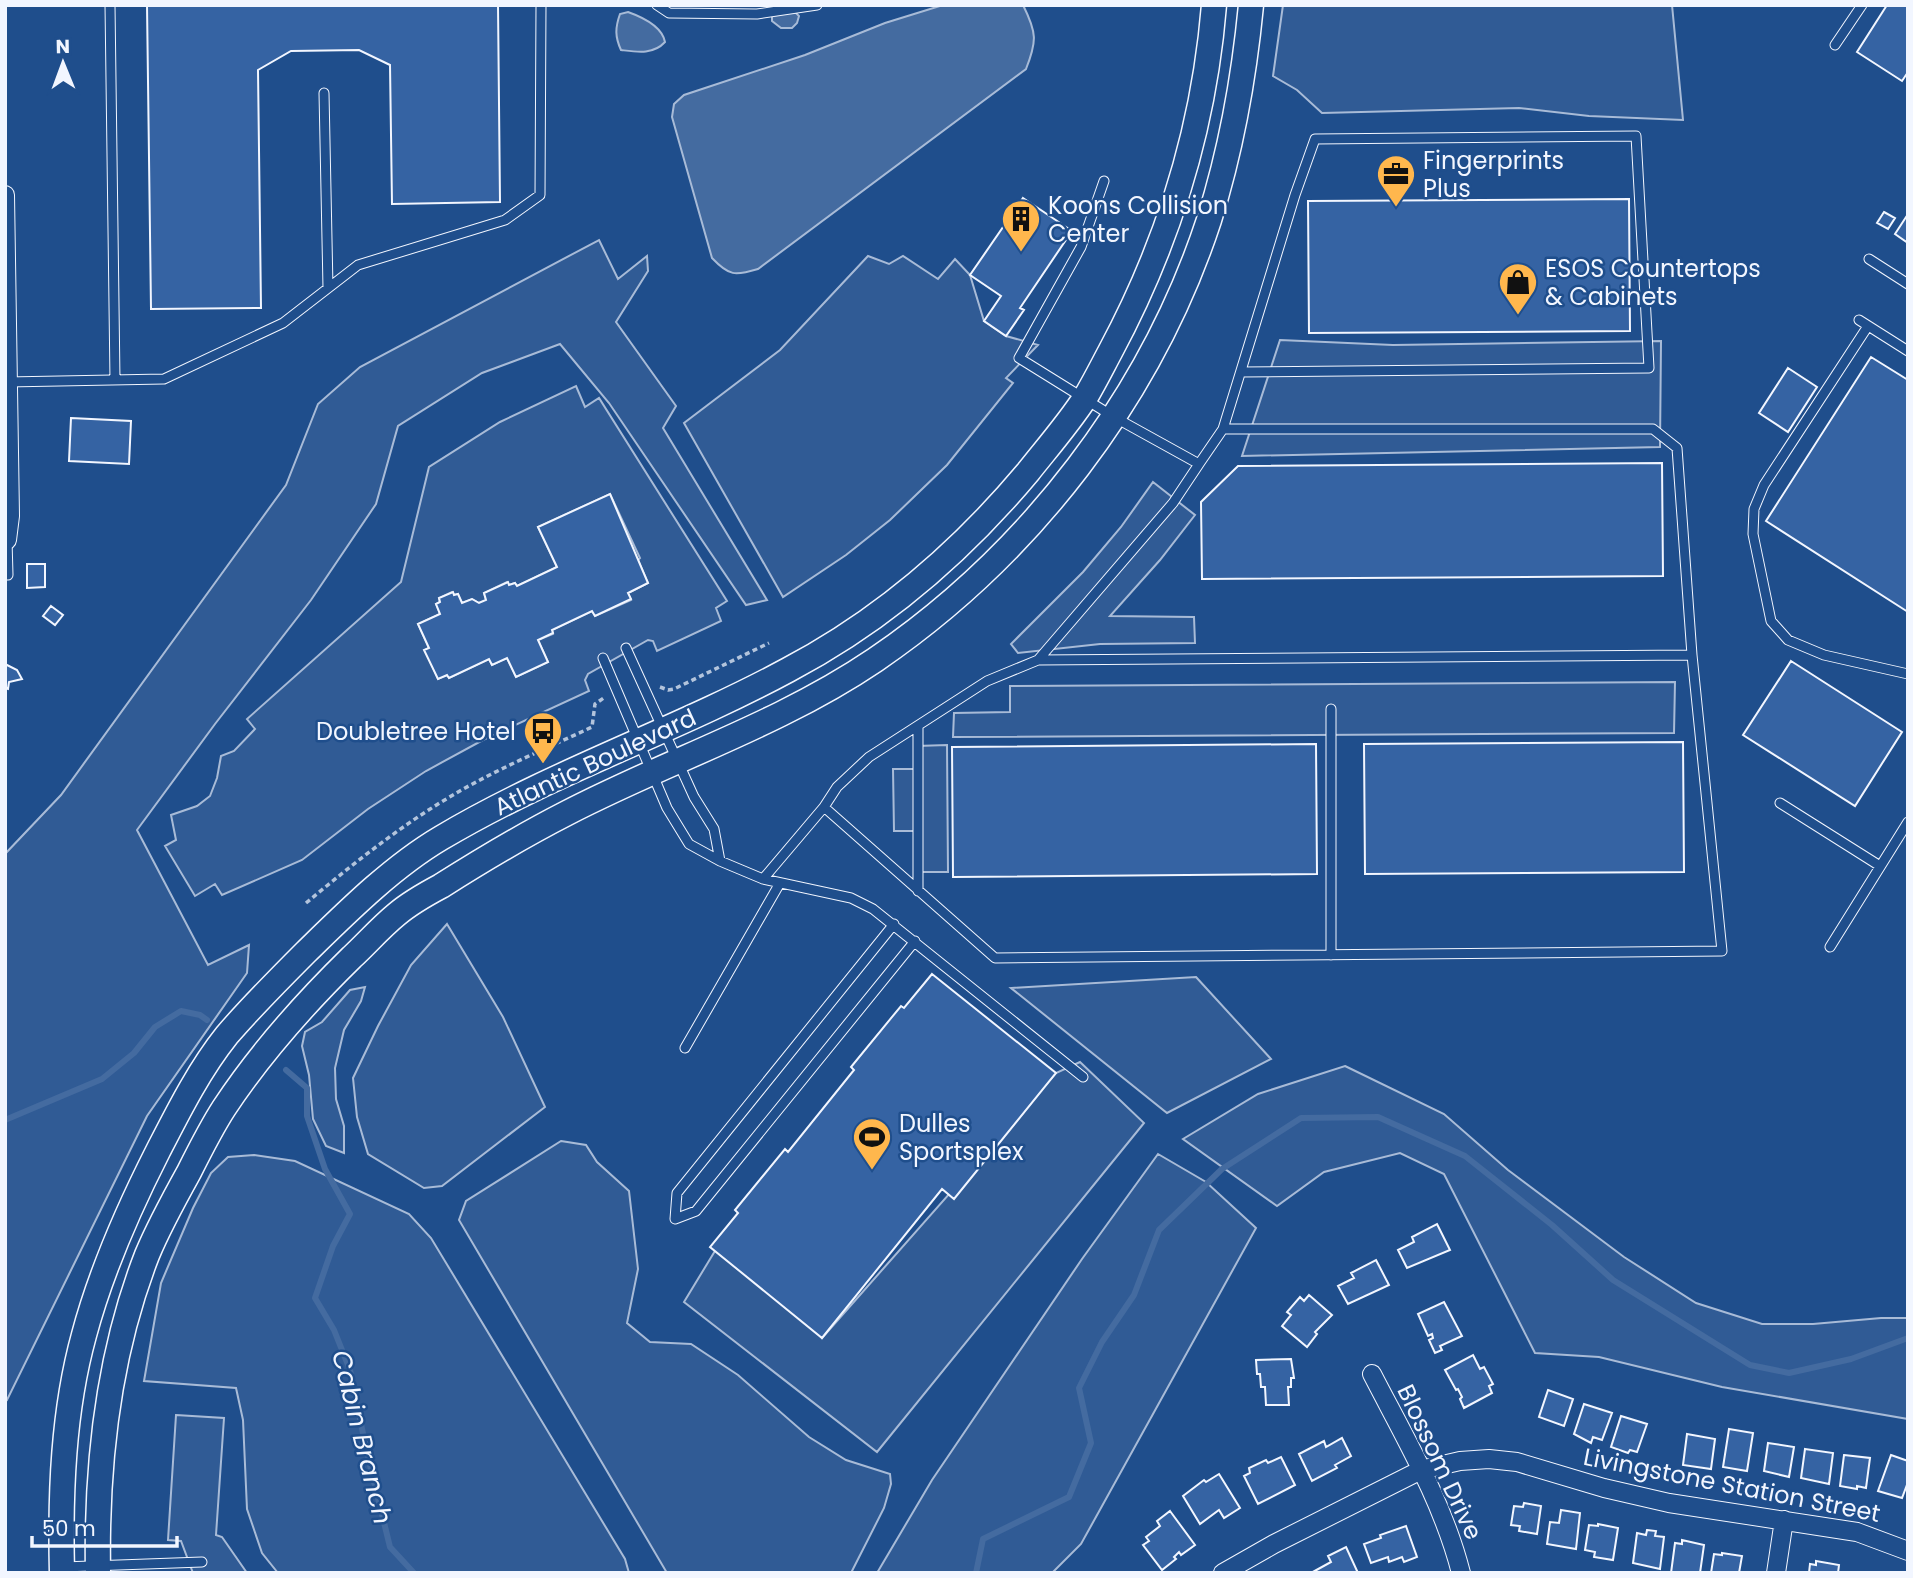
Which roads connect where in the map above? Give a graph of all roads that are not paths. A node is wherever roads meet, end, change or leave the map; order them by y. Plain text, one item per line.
1 (110, 5) edge
2 (541, 5) edge
3 (657, 5) edge
4 (817, 5) edge
5 (1214, 5) edge
6 (1251, 5) edge
7 (1862, 5) edge
8 (1835, 44) dead end
9 (324, 93) dead end
10 (1104, 181) dead end
11 (5, 195) edge
12 (1869, 259) dead end
13 (1908, 284) edge
14 (328, 288) junction
15 (1859, 320) dead end
16 (1868, 326) junction
17 (1908, 351) edge
18 (1241, 372) junction
19 (115, 380) junction
20 (7, 382) edge
21 (1085, 398) junction
22 (1114, 417) junction
23 (1223, 429) junction
24 (1199, 464) junction
25 (8, 517) edge
26 (7, 540) joint
27 (5, 575) edge
28 (625, 648) dead end
29 (1692, 655) junction
30 (603, 658) dead end
31 (1038, 660) junction
32 (1908, 674) edge
33 (1331, 709) dead end
34 (918, 728) junction
35 (663, 729) junction
36 (638, 741) junction
37 (680, 761) junction
38 (652, 772) junction
39 (1780, 803) dead end
40 (824, 807) junction
41 (1908, 822) edge
42 (720, 861) junction
43 (1880, 866) junction
44 (763, 878) junction
45 (780, 883) junction
46 (918, 891) junction
47 (894, 924) junction
48 (915, 941) junction
49 (1829, 947) dead end
50 (1331, 955) junction
51 (685, 1048) dead end
52 (1083, 1077) dead end
53 (1372, 1374) dead end
54 (1421, 1470) junction
55 (1784, 1520) junction
56 (1908, 1551) edge
57 (202, 1562) dead end
58 (62, 1570) edge
59 (98, 1570) edge
60 (1223, 1573) edge
61 (1461, 1573) edge
62 (1776, 1573) edge

1 - 19 lane
2 - 14 lane
3 - 4 lane
5 - 21 main road, Atlantic Boulevard
6 - 22 main road, Atlantic Boulevard
7 - 8 lane
9 - 14 lane
10 - 21 lane
11 - 20 street
12 - 13 lane
14 - 19 lane
15 - 16 lane
16 - 17 lane
16 - 32 lane
18 - 18 lane
18 - 23 lane
19 - 20 lane
20 - 25 street
21 - 22 lane
21 - 35 main road, Atlantic Boulevard
22 - 24 lane
22 - 37 main road, Atlantic Boulevard
23 - 24 lane
23 - 29 lane
24 - 31 lane
25 - 26 street
26 - 27 lane
28 - 35 lane
29 - 31 lane
29 - 50 lane
30 - 36 lane
31 - 34 lane
33 - 50 lane
34 - 40 lane
34 - 46 lane
35 - 36 main road, Atlantic Boulevard
35 - 37 lane
36 - 38 lane
36 - 58 main road, Atlantic Boulevard
37 - 38 main road, Atlantic Boulevard
37 - 42 lane
38 - 42 lane
38 - 59 main road, Atlantic Boulevard
39 - 43 lane
40 - 44 lane
40 - 46 lane
41 - 43 lane
42 - 44 lane
43 - 49 lane
44 - 45 lane
45 - 47 lane
45 - 51 lane
46 - 50 lane
47 - 48 lane
47 - 48 lane
48 - 52 lane
53 - 54 street, Blossom Drive
54 - 55 street, Livingstone Station Street
54 - 60 street, Livingstone Station Street
54 - 61 street, Blossom Drive
55 - 56 street, Livingstone Station Street
55 - 62 street
57 - 59 lane
58 - 59 lane

